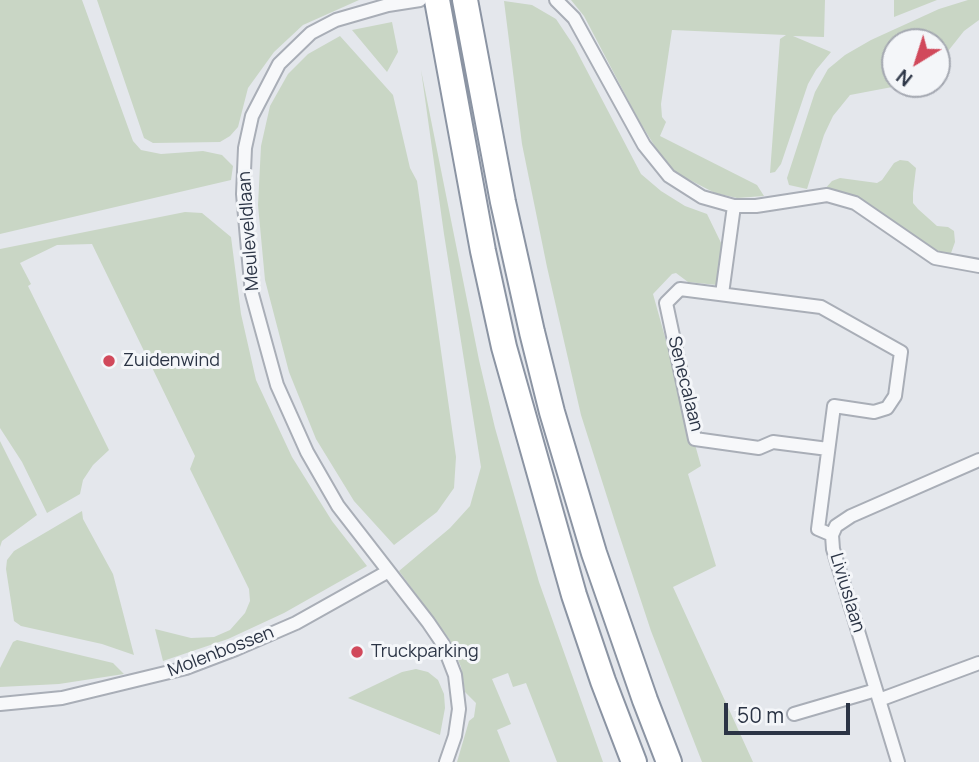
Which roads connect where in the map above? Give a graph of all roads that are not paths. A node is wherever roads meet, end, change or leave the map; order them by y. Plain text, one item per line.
1 (420, 0) edge
2 (438, 0) edge
3 (465, 0) edge
4 (556, 0) edge
5 (734, 206) junction
6 (979, 266) edge
7 (722, 294) junction
8 (828, 449) junction
9 (979, 460) edge
10 (832, 535) junction
11 (387, 572) junction
12 (979, 663) edge
13 (878, 695) junction
14 (0, 704) edge
15 (794, 714) dead end
16 (446, 762) edge
17 (634, 762) edge
18 (669, 762) edge
19 (898, 762) edge

1 - 11 street, Meuleveldlaan
2 - 17 highway
3 - 18 highway
4 - 5 street
5 - 6 street
5 - 7 street
7 - 8 street, Senecalaan
7 - 8 street, Senecalaan
8 - 10 street, Senecalaan
9 - 10 street, Liviuslaan
10 - 13 street, Liviuslaan
11 - 14 street, Molenbossen
11 - 16 street, Meuleveldlaan
12 - 13 street
13 - 15 street
13 - 19 street, Liviuslaan

